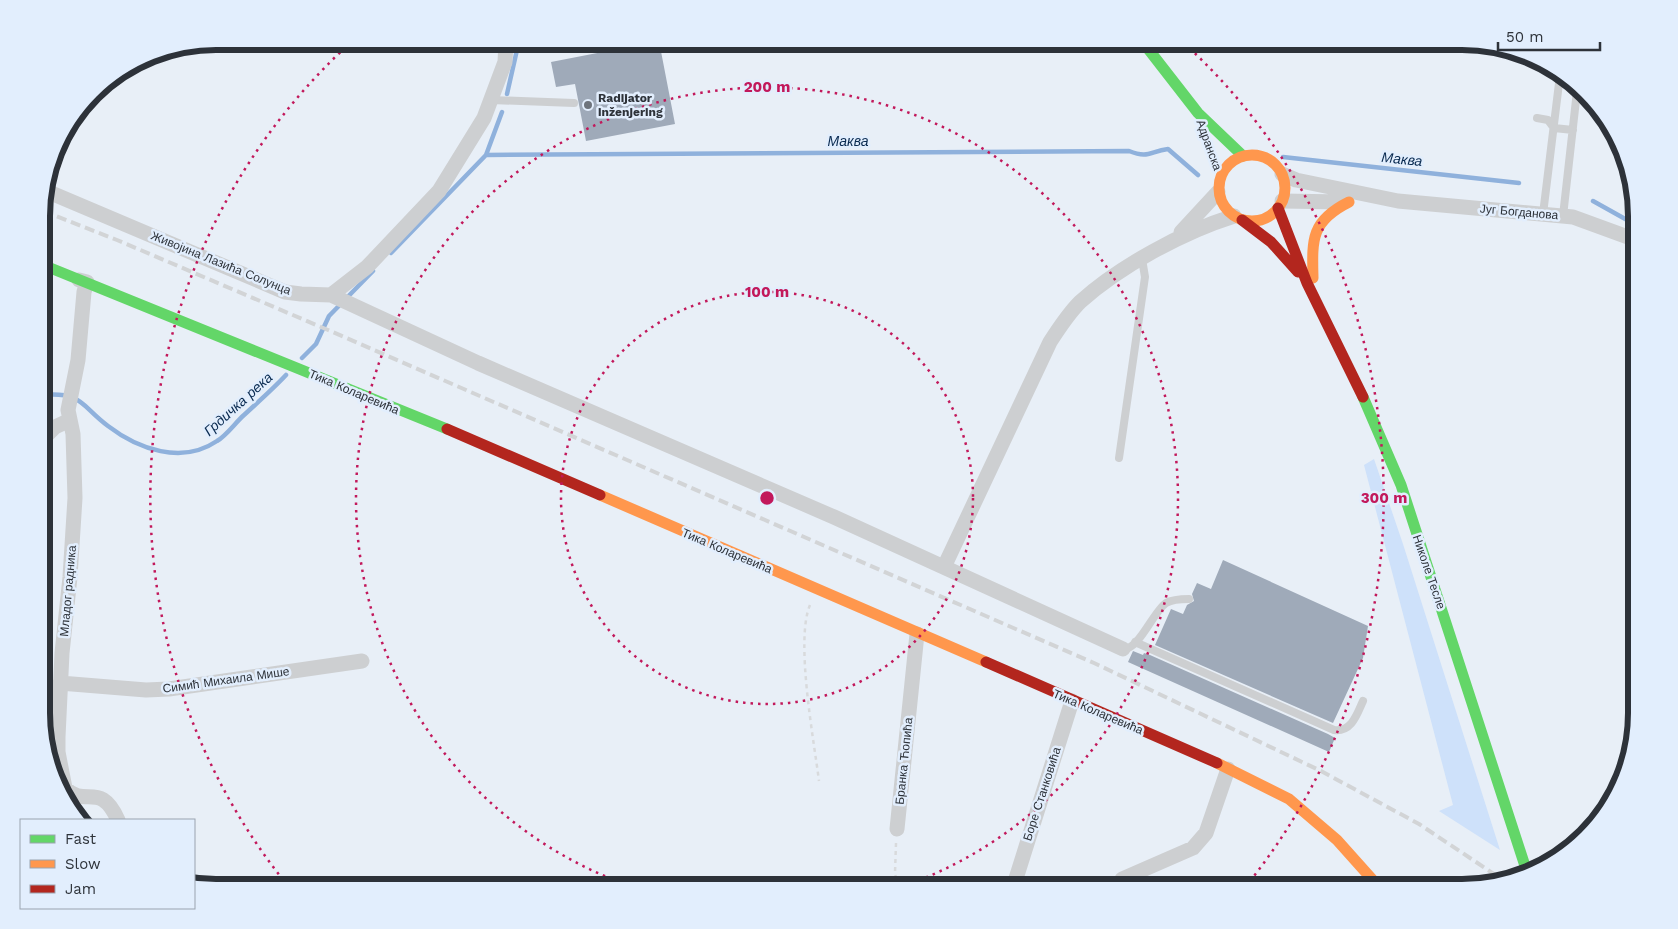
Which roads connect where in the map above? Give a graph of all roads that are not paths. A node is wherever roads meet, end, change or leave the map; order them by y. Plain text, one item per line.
1 (506, 50) edge
2 (1149, 50) edge
3 (1559, 82) edge
4 (1577, 96) edge
5 (491, 100) junction
6 (574, 104) dead end
7 (1198, 113) junction
8 (1537, 118) dead end
9 (1554, 128) junction
10 (1573, 130) junction
11 (1208, 141) dead end
12 (1243, 156) junction
13 (1216, 164) dead end
14 (1282, 174) junction
15 (1220, 176) junction
16 (1218, 192) junction
17 (52, 193) edge
18 (1398, 201) junction
19 (1350, 202) junction
20 (1280, 204) junction
21 (1543, 214) junction
22 (1563, 216) junction
23 (1238, 218) junction
24 (1628, 237) edge
25 (1175, 239) junction
26 (1142, 259) junction
27 (50, 268) edge
28 (50, 273) edge
29 (87, 282) junction
30 (1307, 283) junction
31 (334, 296) junction
32 (1314, 298) junction
33 (70, 420) junction
34 (50, 432) edge
35 (1119, 458) dead end
36 (944, 567) junction
37 (1190, 599) dead end
38 (917, 634) junction
39 (1129, 646) junction
40 (362, 661) dead end
41 (60, 683) junction
42 (1072, 700) junction
43 (1363, 701) dead end
44 (1228, 768) junction
45 (63, 776) edge
46 (70, 792) edge
47 (117, 819) edge
48 (897, 829) road end
49 (1525, 866) edge
50 (1016, 879) edge
51 (1122, 879) dead end
52 (1372, 879) edge

1 - 5 street
2 - 7 street, Адранска
3 - 9 lane
4 - 10 lane
5 - 6 lane
5 - 31 street
7 - 11 street, Адранска
7 - 12 street, Адранска
8 - 9 lane
9 - 10 lane
9 - 21 lane
10 - 22 lane
12 - 14 street
12 - 15 street
13 - 15 street, Адранска
14 - 18 street
14 - 20 street
15 - 16 street
16 - 23 street
16 - 25 street
17 - 31 street, Живојина Лазића Солунца
18 - 19 street
18 - 21 street, Југ Богданова
19 - 20 street
19 - 32 street
20 - 23 street
20 - 30 street, Николе Тесле
21 - 22 street, Југ Богданова
22 - 24 street, Југ Богданова
23 - 25 street
23 - 30 street, Николе Тесле
25 - 26 street
26 - 35 lane
26 - 36 street
27 - 29 street, Тика Коларевића
28 - 29 street
29 - 33 street, Младог радника
29 - 38 street, Тика Коларевића
30 - 32 street, Николе Тесле
31 - 36 street
32 - 49 street, Николе Тесле
33 - 34 street
33 - 41 street, Младог радника
36 - 39 street
37 - 39 lane
38 - 42 street, Тика Коларевића
38 - 48 street, Бранка Ћопића
39 - 43 lane
40 - 41 street, Симић Михаила Мише
41 - 45 street, Младог радника
42 - 44 street, Тика Коларевића
42 - 50 street, Боре Станковића
44 - 51 street
44 - 52 street, Тика Коларевића
46 - 47 street, Младог радника

